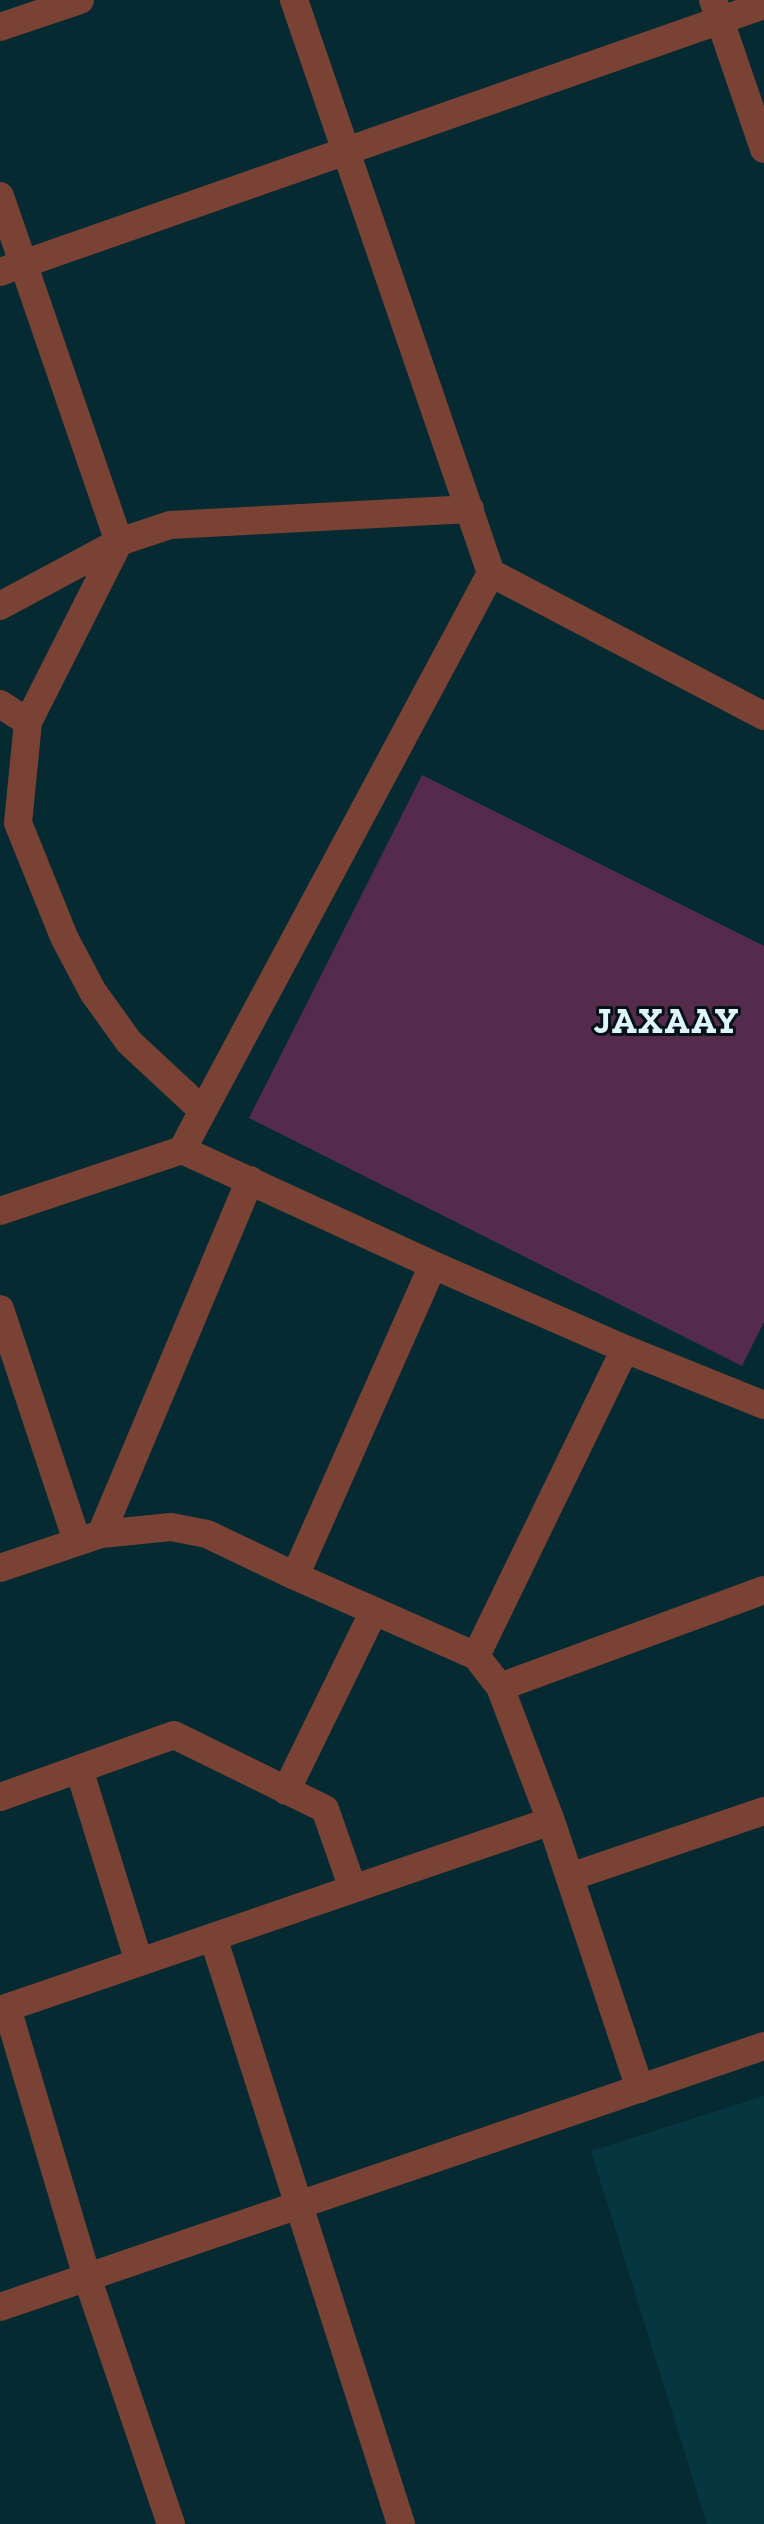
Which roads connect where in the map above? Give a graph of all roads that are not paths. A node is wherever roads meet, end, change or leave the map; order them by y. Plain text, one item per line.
1 (80, 0) edge
2 (294, 0) edge
3 (764, 5) edge
4 (716, 10) edge
5 (0, 27) edge
6 (764, 149) edge
7 (347, 151) junction
8 (0, 196) edge
9 (12, 268) edge
10 (470, 509) junction
11 (119, 542) junction
12 (491, 573) junction
13 (0, 606) edge
14 (0, 704) edge
15 (764, 716) edge
16 (28, 722) junction
17 (9, 826) edge
18 (202, 1110) junction
19 (182, 1150) junction
20 (250, 1180) junction
21 (0, 1211) edge
22 (433, 1265) junction
23 (0, 1309) edge
24 (625, 1349) junction
25 (764, 1405) edge
26 (89, 1537) junction
27 (0, 1568) edge
28 (295, 1576) junction
29 (764, 1590) edge
30 (374, 1611) junction
31 (476, 1656) junction
32 (500, 1687) junction
33 (79, 1769) junction
34 (286, 1791) junction
35 (0, 1797) edge
36 (764, 1811) edge
37 (551, 1821) junction
38 (570, 1877) junction
39 (353, 1889) junction
40 (213, 1937) junction
41 (139, 1962) junction
42 (4, 2009) edge
43 (764, 2046) edge
44 (640, 2089) junction
45 (299, 2205) junction
46 (87, 2277) junction
47 (0, 2307) edge
48 (171, 2524) edge
49 (401, 2524) edge

1 - 5 street
2 - 7 street
3 - 4 street
4 - 6 street
4 - 7 street
7 - 9 street
7 - 10 street
8 - 9 street
9 - 11 street
10 - 11 street
10 - 12 street
11 - 13 street
11 - 16 street
12 - 15 street
12 - 18 street
14 - 16 street
16 - 17 street
17 - 18 street
18 - 19 street
19 - 20 street
19 - 21 street
20 - 22 street
20 - 26 street
22 - 24 street
22 - 28 street
23 - 26 street
24 - 25 street
24 - 31 street
26 - 27 street
26 - 28 street
28 - 30 street
29 - 32 street
30 - 31 street
30 - 34 street
31 - 32 street
32 - 37 street
33 - 34 street
33 - 35 street
33 - 41 street
34 - 39 street
36 - 38 street
37 - 38 street
37 - 39 street
38 - 44 street
39 - 40 street
40 - 41 street
40 - 45 street
41 - 42 street
42 - 46 street
43 - 44 street
44 - 45 street
45 - 46 street
45 - 49 street
46 - 47 street
46 - 48 street

